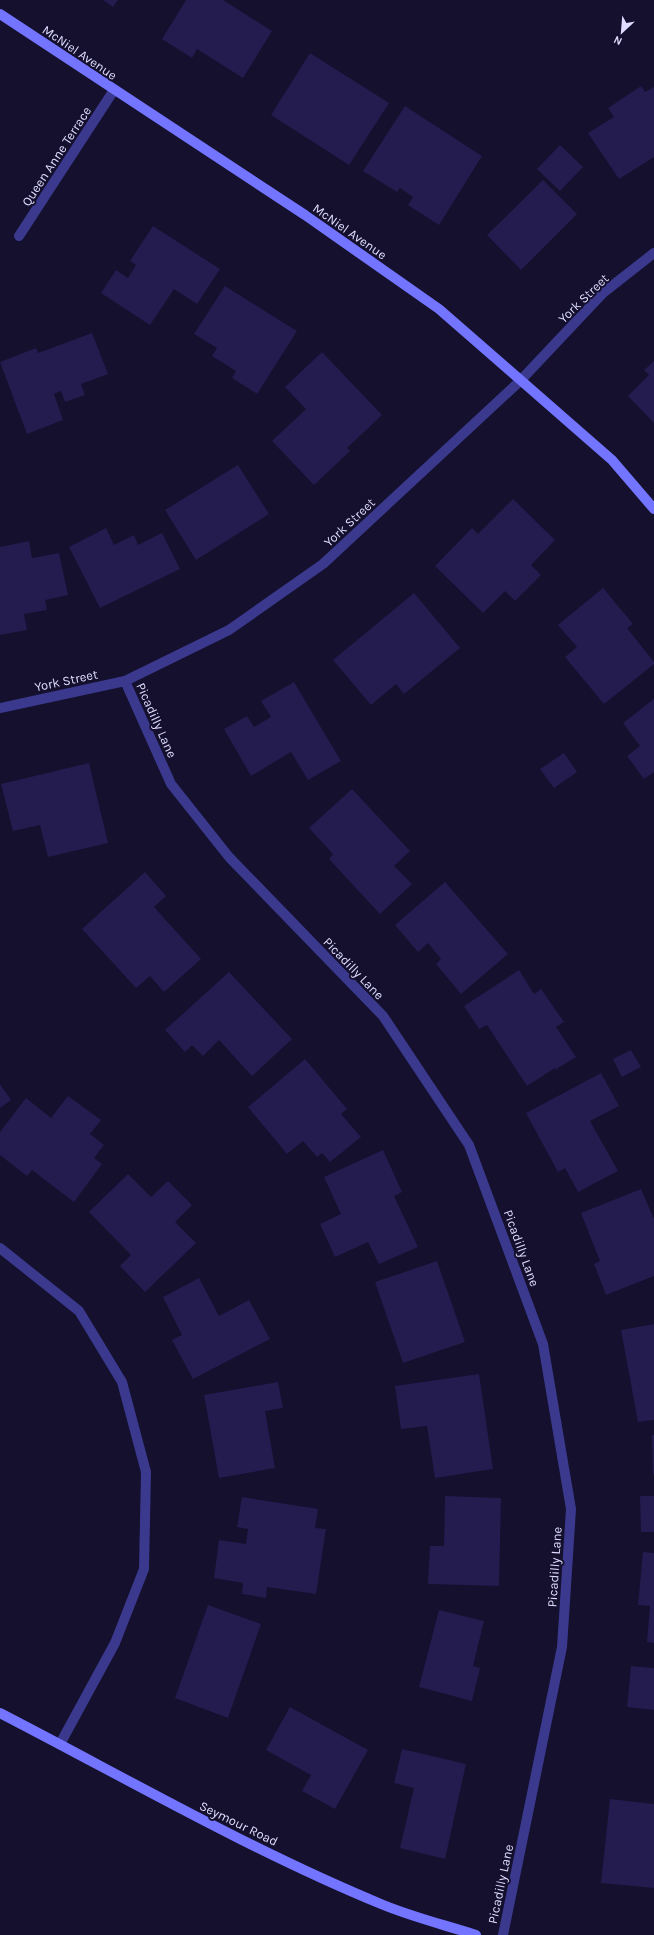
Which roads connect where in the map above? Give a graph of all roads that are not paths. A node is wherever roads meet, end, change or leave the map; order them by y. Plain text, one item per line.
1 (0, 14) edge
2 (114, 90) junction
3 (19, 236) dead end
4 (654, 253) edge
5 (520, 381) junction
6 (654, 510) edge
7 (125, 681) junction
8 (0, 708) edge
9 (0, 1248) edge
10 (0, 1713) edge
11 (60, 1744) junction
12 (476, 1935) edge
13 (503, 1935) edge

1 - 2 street, McNiel Avenue
2 - 3 street, Queen Anne Terrace
2 - 5 street, McNiel Avenue
4 - 5 street, York Street
5 - 6 street, McNiel Avenue
5 - 7 street, York Street
7 - 8 street, York Street
7 - 13 street, Picadilly Lane
9 - 11 street
10 - 11 street, Seymour Road
11 - 12 street, Seymour Road

